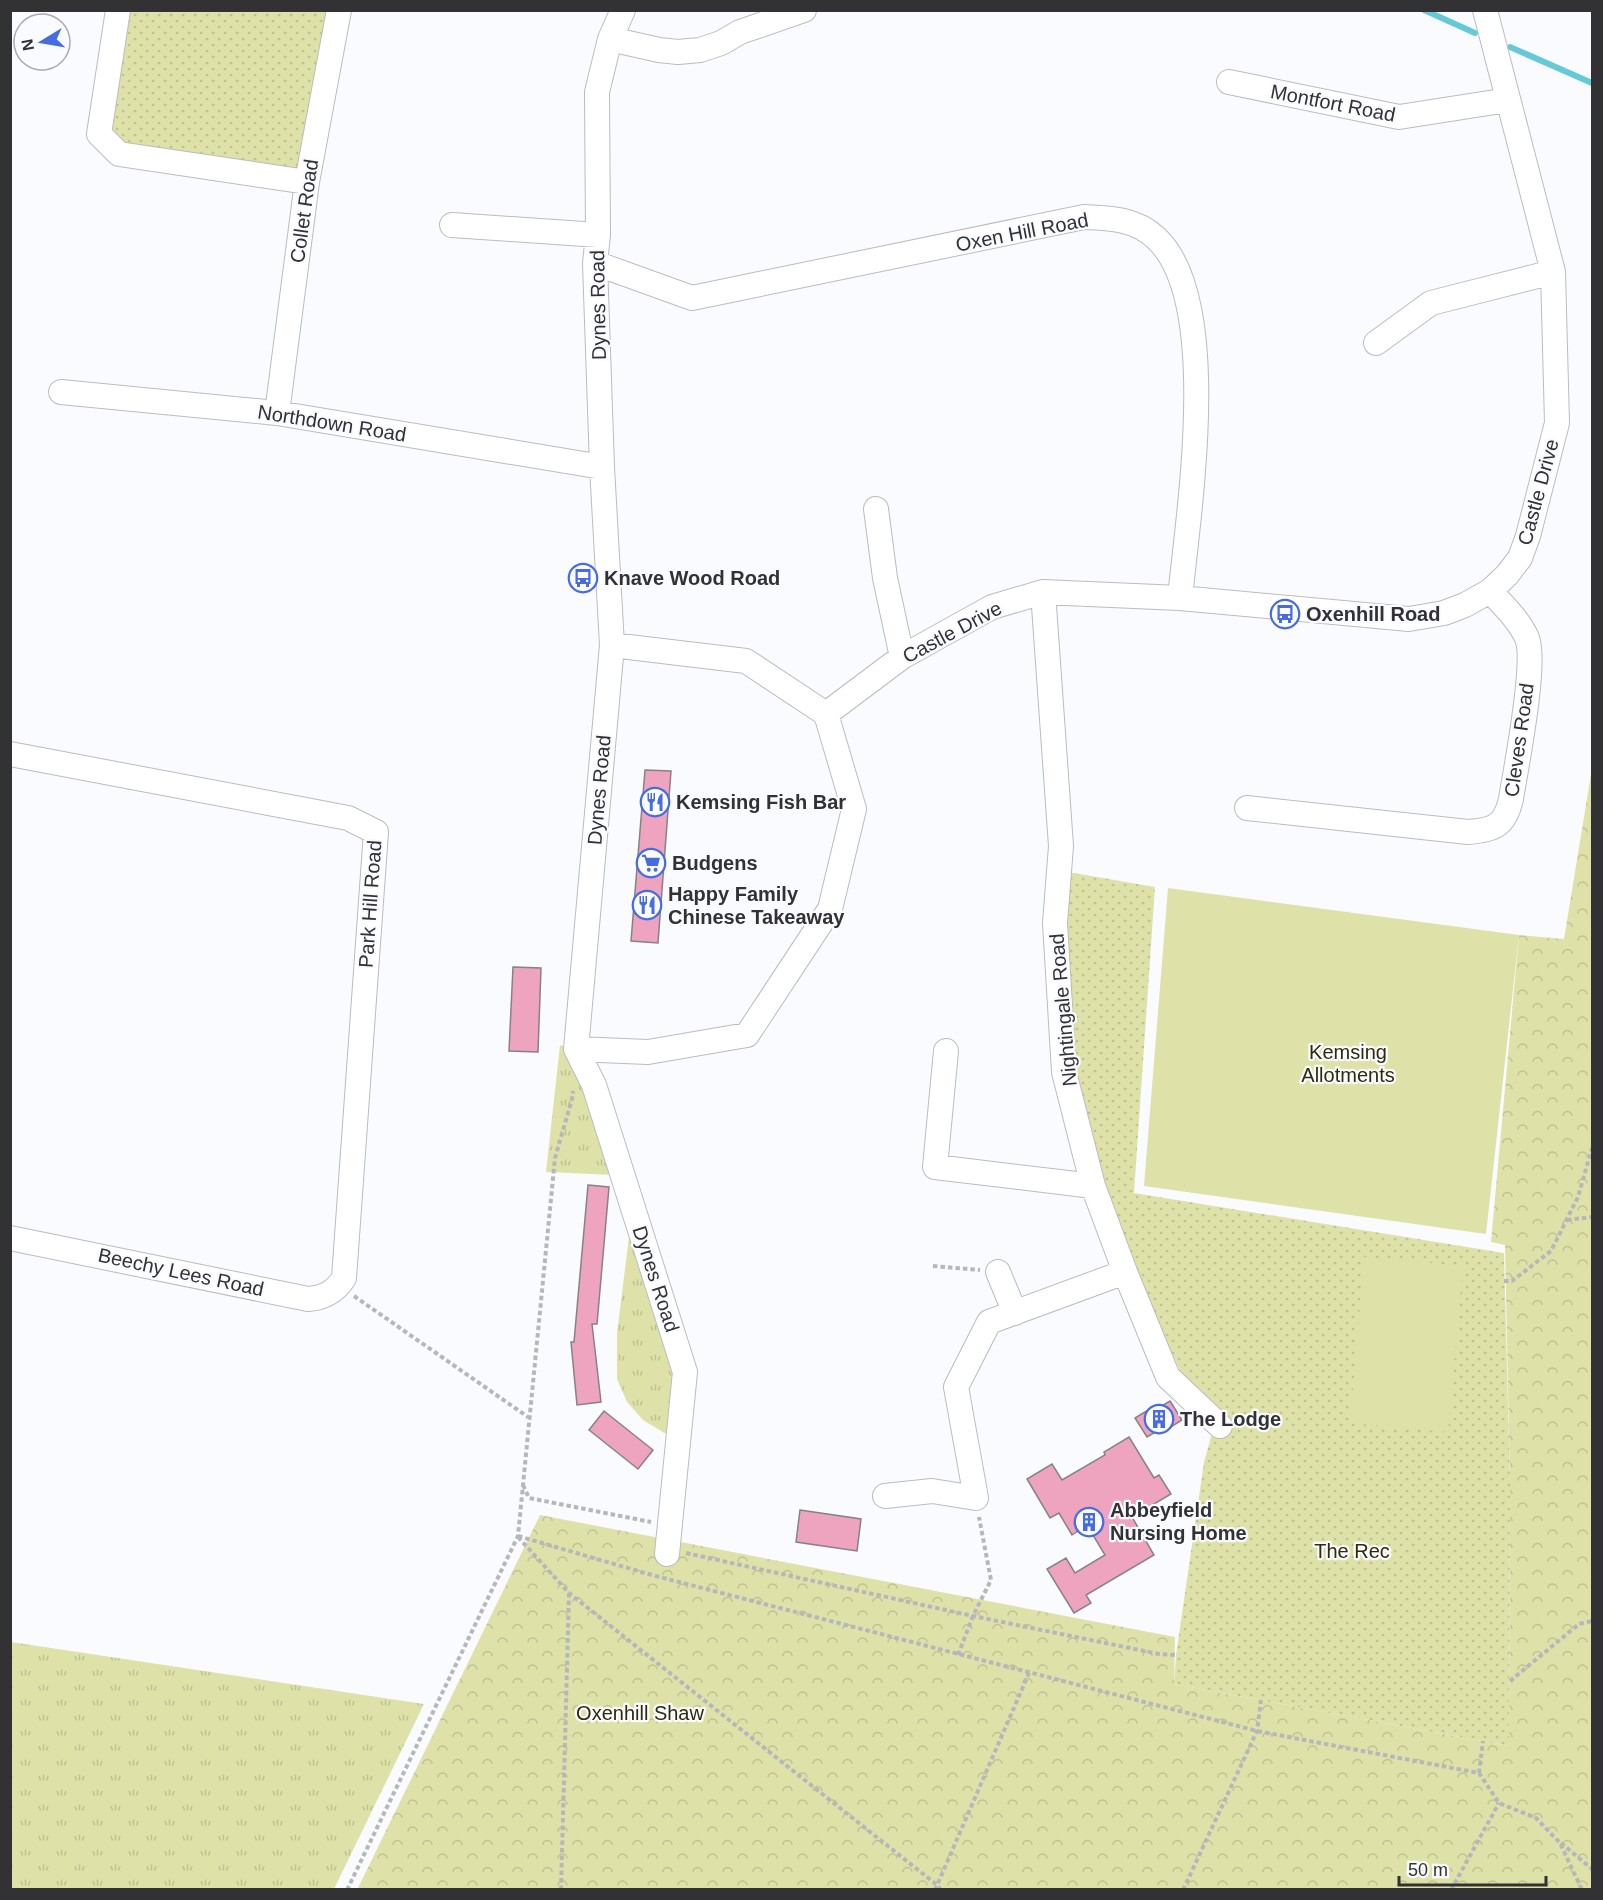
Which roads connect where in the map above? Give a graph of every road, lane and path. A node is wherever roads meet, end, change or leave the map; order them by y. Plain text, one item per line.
1 (118, 10) edge
2 (339, 10) edge
3 (623, 10) edge
4 (804, 10) edge
5 (1485, 10) edge
6 (610, 39) junction
7 (1229, 82) dead end
8 (1509, 100) junction
9 (307, 182) junction
10 (452, 225) dead end
11 (598, 235) junction
12 (596, 263) junction
13 (1553, 273) junction
14 (1376, 343) dead end
15 (61, 392) dead end
16 (277, 413) junction
17 (602, 467) junction
18 (876, 509) dead end
19 (1490, 591) junction
20 (1043, 592) junction
21 (1179, 598) junction
22 (612, 645) junction
23 (902, 657) junction
24 (826, 714) junction
25 (10, 754) edge
26 (1247, 808) dead end
27 (576, 1049) junction
28 (946, 1051) dead end
29 (573, 1089) dead end
30 (1593, 1148) edge
31 (1093, 1186) junction
32 (1593, 1217) edge
33 (1566, 1220) junction
34 (10, 1238) edge
35 (933, 1266) dead end
36 (998, 1272) joint
37 (1125, 1272) junction
38 (1504, 1281) dead end
39 (341, 1282) junction
40 (1015, 1313) junction
41 (528, 1417) junction
42 (1220, 1426) dead end
43 (522, 1483) junction
44 (885, 1496) dead end
45 (975, 1498) junction
46 (518, 1536) junction
47 (668, 1543) junction
48 (569, 1593) junction
49 (973, 1616) junction
50 (1593, 1621) edge
51 (958, 1655) junction
52 (1176, 1655) dead end
53 (1029, 1673) junction
54 (1510, 1682) dead end
55 (1261, 1700) dead end
56 (1257, 1731) junction
57 (1484, 1741) dead end
58 (1479, 1773) junction
59 (1499, 1803) junction
60 (1560, 1843) junction
61 (1593, 1869) edge
62 (936, 1887) edge
63 (347, 1890) edge
64 (561, 1890) edge
65 (941, 1890) edge
66 (1183, 1890) edge
67 (1451, 1890) edge
68 (1582, 1890) edge

1 - 9 street
2 - 9 street, Collet Road
3 - 6 street, Dynes Road
4 - 6 street
5 - 8 street, Castle Drive
6 - 11 street, Dynes Road
7 - 8 street, Montfort Road
8 - 13 street, Castle Drive
9 - 16 street, Collet Road
10 - 11 street
11 - 12 street, Dynes Road
12 - 17 street, Dynes Road
12 - 21 street, Oxen Hill Road
13 - 14 street
13 - 19 street, Castle Drive
15 - 16 street, Northdown Road
16 - 17 street, Northdown Road
17 - 22 street, Dynes Road
18 - 23 street
19 - 21 street, Castle Drive
19 - 26 street, Cleves Road
20 - 21 street, Castle Drive
20 - 23 street, Castle Drive
20 - 31 street, Nightingale Road
22 - 24 street
22 - 27 street, Dynes Road
23 - 24 street, Castle Drive
24 - 27 street
25 - 39 street, Park Hill Road
27 - 47 street, Dynes Road
28 - 31 street
29 - 41 path
30 - 33 path
31 - 37 street, Nightingale Road
32 - 33 path
33 - 38 path
34 - 39 street, Beechy Lees Road
35 - 36 path
36 - 40 street
37 - 40 street
37 - 42 street, Nightingale Road
39 - 41 path
40 - 45 street
41 - 43 path
43 - 46 path
43 - 47 path
44 - 45 street
45 - 49 path
46 - 48 path
46 - 51 path
46 - 63 path
47 - 49 path
48 - 62 path
48 - 64 path
49 - 51 path
49 - 52 path
50 - 54 path
51 - 53 path
53 - 56 path
53 - 62 path
55 - 56 path
56 - 58 path
56 - 66 path
57 - 58 path
58 - 59 path
59 - 60 path
59 - 67 path
60 - 61 path
60 - 68 path
62 - 65 path

